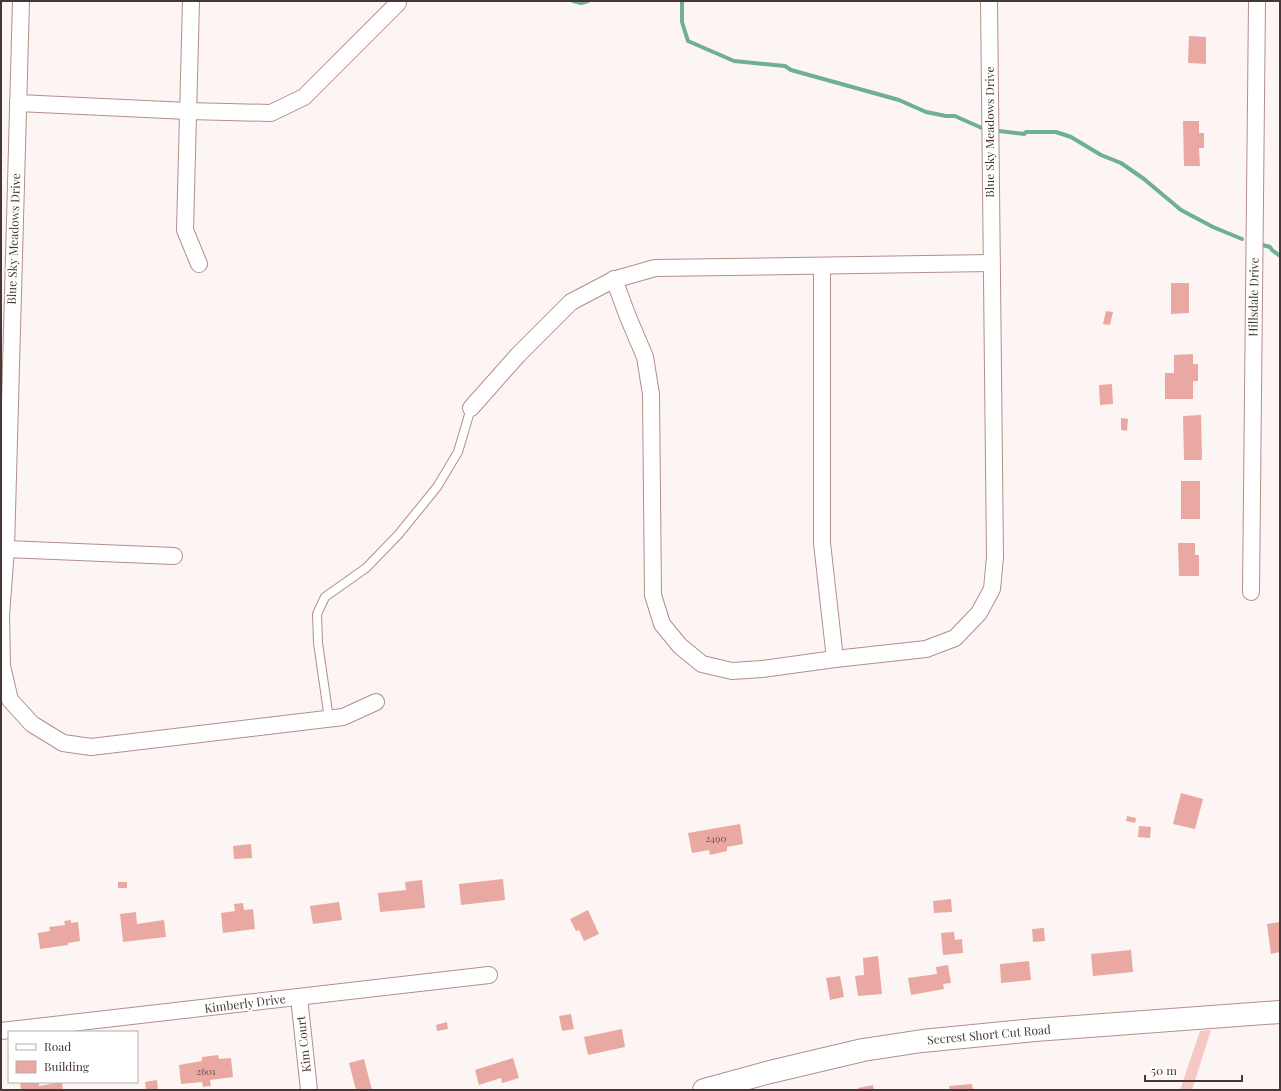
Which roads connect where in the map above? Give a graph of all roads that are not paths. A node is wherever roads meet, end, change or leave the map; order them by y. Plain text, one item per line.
1 (21, 1) edge
2 (191, 1) edge
3 (989, 1) edge
4 (1257, 1) edge
5 (398, 3) dead end
6 (18, 103) junction
7 (188, 111) junction
8 (991, 263) junction
9 (199, 264) dead end
10 (822, 266) junction
11 (614, 279) junction
12 (471, 408) joint
13 (6, 549) junction
14 (174, 556) dead end
15 (1251, 592) dead end
16 (835, 659) junction
17 (376, 702) dead end
18 (329, 719) junction
19 (489, 975) dead end
20 (299, 998) junction
21 (1280, 1012) edge
22 (10, 1031) edge
23 (309, 1090) edge
24 (704, 1090) edge

1 - 6 street, Blue Sky Meadows Drive
2 - 7 street
3 - 8 street, Blue Sky Meadows Drive
4 - 15 street, Hillsdale Drive
5 - 7 street
6 - 7 street
6 - 13 street, Blue Sky Meadows Drive
7 - 9 street
8 - 10 street
8 - 16 street, Blue Sky Meadows Drive
10 - 11 street
10 - 16 street
11 - 12 street
11 - 16 street, Blue Sky Meadows Drive
12 - 18 lane
13 - 14 street
13 - 18 street, Blue Sky Meadows Drive
17 - 18 street, Blue Sky Meadows Drive
19 - 20 street, Kimberly Drive
20 - 22 street, Kimberly Drive
20 - 23 street, Kim Court
21 - 24 main road, Secrest Short Cut Road

